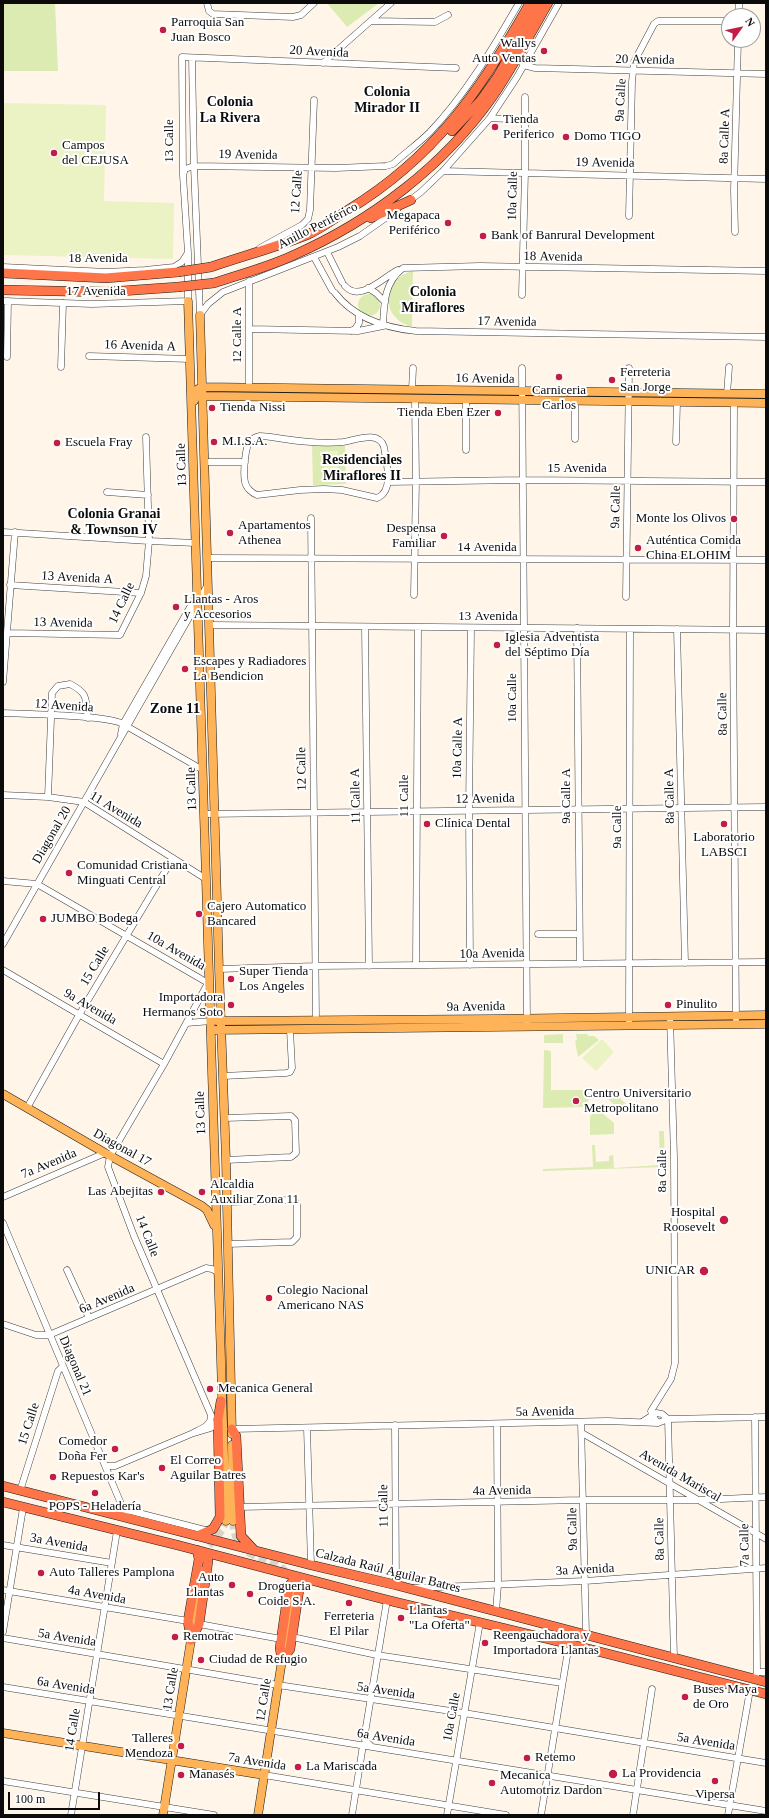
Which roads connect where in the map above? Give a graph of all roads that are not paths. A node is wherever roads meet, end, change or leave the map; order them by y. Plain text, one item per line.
1 (207, 3) edge
2 (314, 3) edge
3 (391, 3) edge
4 (519, 3) edge
5 (530, 3) edge
6 (540, 3) edge
7 (548, 3) edge
8 (559, 3) edge
9 (448, 15) dead end
10 (371, 21) junction
11 (721, 21) edge
12 (738, 48) edge
13 (182, 57) joint
14 (192, 58) junction
15 (323, 63) junction
16 (524, 65) junction
17 (456, 68) dead end
18 (633, 71) junction
19 (738, 73) junction
20 (766, 74) edge
21 (525, 97) dead end
22 (314, 100) dead end
23 (490, 118) junction
24 (524, 120) junction
25 (432, 144) junction
26 (194, 166) junction
27 (311, 167) junction
28 (443, 171) junction
29 (525, 172) junction
30 (629, 174) junction
31 (182, 175) junction
32 (735, 179) junction
33 (766, 179) edge
34 (411, 200) junction
35 (629, 216) dead end
36 (342, 231) junction
37 (735, 232) dead end
38 (327, 252) junction
39 (251, 253) junction
40 (188, 254) junction
41 (314, 257) junction
42 (3, 267) edge
43 (523, 267) junction
44 (403, 268) junction
45 (766, 271) edge
46 (3, 273) edge
47 (249, 281) junction
48 (368, 288) junction
49 (3, 290) edge
50 (522, 295) dead end
51 (5, 301) edge
52 (188, 301) junction
53 (385, 302) junction
54 (63, 303) junction
55 (200, 315) junction
56 (359, 316) junction
57 (383, 326) junction
58 (249, 329) junction
59 (351, 331) junction
60 (766, 337) edge
61 (89, 356) dead end
62 (7, 357) dead end
63 (190, 359) junction
64 (61, 367) dead end
65 (729, 367) dead end
66 (413, 368) dead end
67 (522, 368) dead end
68 (629, 368) dead end
69 (203, 387) junction
70 (249, 388) junction
71 (412, 390) junction
72 (522, 391) junction
73 (628, 392) junction
74 (727, 394) junction
75 (766, 394) edge
76 (203, 396) junction
77 (415, 399) junction
78 (466, 400) junction
79 (522, 400) junction
80 (575, 401) junction
81 (628, 402) junction
82 (677, 402) junction
83 (734, 403) junction
84 (766, 403) edge
85 (192, 410) junction
86 (146, 437) dead end
87 (575, 438) dead end
88 (676, 442) dead end
89 (466, 450) dead end
90 (205, 462) junction
91 (245, 462) junction
92 (522, 480) junction
93 (416, 481) junction
94 (627, 481) junction
95 (734, 481) junction
96 (388, 482) junction
97 (766, 482) edge
98 (107, 492) dead end
99 (148, 495) junction
100 (312, 518) dead end
101 (3, 532) edge
102 (14, 532) junction
103 (149, 541) junction
104 (196, 543) junction
105 (208, 558) junction
106 (312, 558) junction
107 (413, 559) junction
108 (523, 559) junction
109 (626, 560) junction
110 (733, 560) junction
111 (766, 560) edge
112 (208, 584) junction
113 (10, 585) junction
114 (141, 593) junction
115 (414, 595) dead end
116 (626, 597) dead end
117 (198, 598) junction
118 (210, 626) junction
119 (312, 626) junction
120 (365, 627) junction
121 (418, 627) junction
122 (471, 628) junction
123 (523, 628) junction
124 (577, 628) junction
125 (630, 629) junction
126 (677, 629) junction
127 (733, 630) junction
128 (766, 630) edge
129 (7, 633) junction
130 (120, 635) joint
131 (3, 682) edge
132 (136, 711) junction
133 (3, 713) edge
134 (51, 715) junction
135 (88, 718) junction
136 (126, 726) junction
137 (143, 735) junction
138 (203, 770) junction
139 (3, 795) edge
140 (48, 797) junction
141 (84, 802) junction
142 (736, 807) junction
143 (766, 807) edge
144 (629, 808) junction
145 (682, 808) junction
146 (578, 809) junction
147 (469, 810) junction
148 (524, 810) junction
149 (416, 811) junction
150 (314, 812) junction
151 (367, 812) junction
152 (205, 814) junction
153 (216, 814) junction
154 (173, 858) junction
155 (206, 879) junction
156 (3, 881) edge
157 (37, 884) junction
158 (538, 934) dead end
159 (579, 934) junction
160 (126, 936) junction
161 (3, 944) edge
162 (736, 962) junction
163 (766, 962) edge
164 (629, 963) junction
165 (685, 963) junction
166 (526, 964) junction
167 (580, 964) junction
168 (416, 965) junction
169 (470, 965) junction
170 (316, 966) junction
171 (369, 966) junction
172 (219, 969) junction
173 (3, 970) edge
174 (208, 983) junction
175 (79, 1015) junction
176 (766, 1015) edge
177 (736, 1016) junction
178 (629, 1017) junction
179 (670, 1017) junction
180 (526, 1018) junction
181 (316, 1020) junction
182 (211, 1021) junction
183 (221, 1021) junction
184 (187, 1023) junction
185 (493, 1024) junction
186 (766, 1024) edge
187 (736, 1025) junction
188 (629, 1026) junction
189 (670, 1026) junction
190 (527, 1027) junction
191 (221, 1030) junction
192 (290, 1030) junction
193 (211, 1031) junction
194 (164, 1064) junction
195 (223, 1076) junction
196 (3, 1094) edge
197 (27, 1108) junction
198 (225, 1118) junction
199 (108, 1155) junction
200 (226, 1160) junction
201 (3, 1197) edge
202 (227, 1202) junction
203 (3, 1223) edge
204 (216, 1233) junction
205 (5, 1236) edge
206 (228, 1244) junction
207 (67, 1270) dead end
208 (218, 1272) junction
209 (157, 1289) junction
210 (88, 1318) junction
211 (3, 1324) edge
212 (49, 1335) junction
213 (63, 1366) junction
214 (662, 1395) junction
215 (221, 1401) junction
216 (662, 1414) junction
217 (652, 1415) junction
218 (755, 1417) junction
219 (766, 1417) edge
220 (668, 1419) junction
221 (215, 1420) junction
222 (581, 1422) junction
223 (642, 1422) junction
224 (658, 1423) junction
225 (498, 1424) junction
226 (395, 1425) junction
227 (307, 1428) junction
228 (232, 1430) junction
229 (582, 1433) junction
230 (106, 1466) junction
231 (669, 1483) junction
232 (3, 1486) edge
233 (20, 1491) junction
234 (766, 1497) edge
235 (756, 1498) junction
236 (583, 1500) junction
237 (670, 1500) junction
238 (699, 1500) junction
239 (3, 1502) edge
240 (498, 1502) junction
241 (395, 1503) junction
242 (309, 1505) junction
243 (239, 1507) junction
244 (23, 1508) junction
245 (123, 1509) junction
246 (127, 1518) junction
247 (117, 1531) junction
248 (210, 1532) junction
249 (756, 1534) junction
250 (196, 1536) junction
251 (766, 1539) edge
252 (3, 1545) edge
253 (17, 1547) junction
254 (200, 1551) junction
255 (255, 1551) junction
256 (112, 1563) junction
257 (311, 1565) junction
258 (203, 1568) tunnel mouth
259 (766, 1568) edge
260 (756, 1569) junction
261 (671, 1575) junction
262 (300, 1578) junction
263 (585, 1581) junction
264 (498, 1585) junction
265 (400, 1587) junction
266 (293, 1589) dead end
267 (6, 1591) edge
268 (387, 1600) junction
269 (104, 1608) junction
270 (496, 1611) junction
271 (188, 1621) junction
272 (480, 1622) junction
273 (199, 1624) junction
274 (3, 1632) edge
275 (586, 1634) junction
276 (292, 1637) junction
277 (3, 1638) edge
278 (281, 1638) junction
279 (191, 1640) junction
280 (569, 1644) junction
281 (97, 1654) junction
282 (377, 1655) junction
283 (674, 1658) junction
284 (282, 1660) junction
285 (472, 1668) junction
286 (186, 1670) junction
287 (766, 1672) edge
288 (756, 1675) junction
289 (766, 1682) edge
290 (562, 1684) junction
291 (278, 1685) junction
292 (3, 1687) edge
293 (652, 1689) dead end
294 (750, 1690) junction
295 (766, 1694) edge
296 (89, 1700) junction
297 (370, 1700) junction
298 (464, 1713) junction
299 (179, 1715) junction
300 (555, 1728) junction
301 (271, 1730) junction
302 (3, 1733) edge
303 (644, 1742) junction
304 (363, 1745) junction
305 (81, 1746) junction
306 (372, 1746) junction
307 (738, 1758) junction
308 (172, 1760) junction
309 (456, 1760) junction
310 (766, 1763) edge
311 (264, 1775) junction
312 (548, 1775) junction
313 (3, 1780) edge
314 (355, 1790) junction
315 (636, 1790) junction
316 (74, 1792) junction
317 (448, 1805) junction
318 (730, 1805) junction
319 (164, 1811) edge
320 (766, 1811) edge
321 (71, 1815) edge
322 (214, 1815) edge
323 (258, 1815) edge
324 (352, 1815) edge
325 (447, 1815) edge
326 (506, 1815) edge
327 (541, 1815) edge
328 (633, 1815) edge
329 (728, 1815) edge

1 - 2 street
3 - 10 street
4 - 27 street, 19 Avenida
5 - 25 highway, Anillo Periférico
6 - 25 highway
7 - 36 highway, Anillo Periférico
8 - 16 street, Anillo Periférico
9 - 10 street
10 - 15 street
11 - 18 street, 9a Calle
12 - 19 street, 8a Calle A
13 - 14 street, 20 Avenida
13 - 31 street, 13 Calle
14 - 15 street, 20 Avenida
14 - 26 street, 13 Calle
15 - 17 street, 20 Avenida
16 - 18 street, 20 Avenida
16 - 23 street, Anillo Periférico
18 - 19 street, 20 Avenida
18 - 30 street, 9a Calle
19 - 20 street, 20 Avenida
19 - 32 street, 8a Calle A
21 - 24 street, 10a Calle
22 - 27 street, 12 Calle
23 - 24 street
23 - 28 street, Anillo Periférico
24 - 29 street, 10a Calle
25 - 39 highway, Anillo Periférico
26 - 27 street, 19 Avenida
26 - 31 street
26 - 55 street, 13 Calle
27 - 39 street, 12 Calle
28 - 29 street, 19 Avenida
28 - 34 street, Anillo Periférico
29 - 30 street, 19 Avenida
29 - 43 street, 10a Calle
30 - 32 street, 19 Avenida
30 - 35 street, 9a Calle
31 - 40 street, 13 Calle
32 - 33 street, 19 Avenida
32 - 37 street, 8a Calle A
34 - 36 highway
34 - 38 street, Anillo Periférico
36 - 49 highway, Anillo Periférico, bridge
38 - 41 street, Anillo Periférico
38 - 48 street
39 - 46 highway, Anillo Periférico, bridge
40 - 42 street, 18 Avenida
40 - 52 street, 13 Calle
41 - 47 street, Anillo Periférico
41 - 56 street
43 - 44 street, 18 Avenida
43 - 45 street, 18 Avenida
43 - 50 street, 10a Calle
44 - 48 street
44 - 53 street
47 - 55 street, Anillo Periférico
47 - 58 street, 12 Calle A
48 - 53 street
51 - 54 street, 17 Avenida
51 - 62 street
52 - 54 street, 17 Avenida
52 - 63 main road, 13 Calle
53 - 57 street
54 - 64 street
55 - 69 main road, 13 Calle
56 - 57 street
56 - 59 street
57 - 59 street, 17 Avenida
57 - 60 street, 17 Avenida
58 - 59 street, 17 Avenida
58 - 70 street, 12 Calle A
61 - 63 street, 16 Avenida A
63 - 85 main road, 13 Calle
65 - 74 street
66 - 71 street
67 - 72 street, 10a Calle
68 - 73 street, 9a Calle
69 - 70 main road, 16 Avenida
69 - 76 main road, 13 Calle
69 - 85 main road
70 - 71 main road, 16 Avenida
71 - 72 main road, 16 Avenida
72 - 73 main road, 16 Avenida
72 - 79 street, 10a Calle
73 - 74 main road, 16 Avenida
73 - 81 street, 9a Calle
74 - 75 main road, 16 Avenida
76 - 77 main road, 16 Avenida
76 - 90 main road, 13 Calle
77 - 78 main road, 16 Avenida
77 - 93 street
78 - 79 main road, 16 Avenida
78 - 89 street
79 - 80 main road, 16 Avenida
79 - 92 street, 10a Calle
80 - 81 main road, 16 Avenida
80 - 87 street
81 - 82 main road, 16 Avenida
81 - 94 street, 9a Calle
82 - 83 main road, 16 Avenida
82 - 88 street
83 - 84 main road, 16 Avenida
83 - 95 street, 8a Calle
85 - 104 main road, 13 Calle
86 - 99 street, 14 Calle
90 - 91 street
90 - 105 main road, 13 Calle
91 - 96 street
91 - 96 street
92 - 93 street, 15 Avenida
92 - 94 street, 15 Avenida
92 - 108 street, 10a Calle
93 - 96 street, 15 Avenida
93 - 107 street
94 - 95 street, 15 Avenida
94 - 109 street, 9a Calle
95 - 97 street, 15 Avenida
95 - 110 street, 8a Calle
98 - 99 street
99 - 103 street, 14 Calle
100 - 106 street, 12 Calle
101 - 102 street
102 - 103 street
102 - 113 street
103 - 104 street
103 - 114 street, 14 Calle
104 - 117 main road, 13 Calle
105 - 106 street, 14 Avenida
105 - 112 main road, 13 Calle
106 - 107 street, 14 Avenida
106 - 119 street, 12 Calle
107 - 108 street, 14 Avenida
107 - 115 street
108 - 109 street, 14 Avenida
108 - 123 street, 10a Calle
109 - 110 street, 14 Avenida
109 - 116 street, 9a Calle
110 - 111 street, 14 Avenida
110 - 127 street, 8a Calle
112 - 117 street, Diagonal 20
112 - 118 main road, 13 Calle
113 - 114 street, 13 Avenida A
113 - 129 street
114 - 130 street, 14 Calle
117 - 132 street, Diagonal 20
117 - 136 street, Diagonal 20
117 - 138 main road, 13 Calle
118 - 119 street, 13 Avenida
118 - 153 main road, 13 Calle
119 - 120 street, 13 Avenida
119 - 150 street, 12 Calle
120 - 121 street, 13 Avenida
120 - 151 street, 11 Calle A
121 - 122 street, 13 Avenida
121 - 149 street, 11 Calle
122 - 123 street, 13 Avenida
122 - 147 street, 10a Calle A
123 - 124 street, 13 Avenida
123 - 148 street, 10a Calle
124 - 125 street, 13 Avenida
124 - 146 street, 9a Calle A
125 - 126 street, 13 Avenida
125 - 144 street, 9a Calle
126 - 127 street, 13 Avenida
126 - 145 street, 8a Calle A
127 - 128 street, 13 Avenida
127 - 142 street, 8a Calle
129 - 130 street, 13 Avenida
129 - 131 street
132 - 136 street, Diagonal 20
132 - 137 street
133 - 134 street, 12 Avenida
134 - 135 street, 12 Avenida
134 - 135 street
134 - 140 street
135 - 136 street, 12 Avenida
136 - 137 street, 12 Avenida
136 - 141 street, Diagonal 20
137 - 138 street, 12 Avenida
138 - 152 main road, 13 Calle
139 - 140 street, 11 Avenida
140 - 141 street, 11 Avenida
141 - 154 street, 11 Avenida
141 - 157 street, Diagonal 20
142 - 143 street, 12 Avenida
142 - 145 street, 12 Avenida
142 - 162 street, 8a Calle
144 - 145 street, 12 Avenida
144 - 146 street, 12 Avenida
144 - 164 street, 9a Calle
145 - 165 street, 8a Calle A
146 - 148 street, 12 Avenida
146 - 159 street, 9a Calle A
147 - 148 street, 12 Avenida
147 - 149 street, 12 Avenida
147 - 169 street, 10a Calle A
148 - 166 street, 10a Calle
149 - 151 street, 12 Avenida
149 - 168 street, 11 Calle
150 - 151 street, 12 Avenida
150 - 153 street, 12 Avenida
150 - 170 street, 12 Calle
151 - 171 street, 11 Calle A
152 - 153 street, 12 Avenida
152 - 155 main road, 13 Calle
153 - 172 main road, 13 Calle
154 - 155 street, 11 Avenida
154 - 160 street, 15 Calle
155 - 174 main road, 13 Calle
156 - 157 street, 10a Avenida
157 - 160 street, 10a Avenida
157 - 161 street, Diagonal 20
158 - 159 street
159 - 167 street, 9a Calle A
160 - 174 street, 10a Avenida
160 - 175 street, 15 Calle
162 - 163 street, 10a Avenida
162 - 165 street, 10a Avenida
162 - 177 street, 8a Calle
164 - 165 street, 10a Avenida
164 - 167 street, 10a Avenida
164 - 178 street, 9a Calle
166 - 167 street, 10a Avenida
166 - 169 street, 10a Avenida
166 - 180 street, 10a Calle
168 - 169 street, 10a Avenida
168 - 171 street, 10a Avenida
170 - 171 street, 10a Avenida
170 - 172 street, 10a Avenida
170 - 181 street, 12 Calle
172 - 183 main road, 13 Calle
173 - 175 street, 9a Avenida
174 - 182 main road, 13 Calle
174 - 184 street
175 - 194 street, 9a Avenida
175 - 197 street, 15 Calle
176 - 177 main road, 9a Avenida
177 - 179 main road, 9a Avenida
177 - 187 street, 8a Calle
178 - 179 main road, 9a Avenida
178 - 180 main road, 9a Avenida
178 - 188 street, 9a Calle
179 - 189 street, 8a Calle
180 - 185 main road, 9a Avenida
180 - 190 street, 10a Calle
181 - 183 main road, 9a Avenida
181 - 185 main road, 9a Avenida
182 - 183 main road, 9a Avenida
182 - 184 street, 9a Avenida
182 - 193 main road, 13 Calle
183 - 191 main road, 13 Calle
184 - 194 street
185 - 190 main road, 9a Avenida
185 - 192 main road, 9a Avenida
186 - 187 main road, 9a Avenida
187 - 189 main road, 9a Avenida
188 - 189 main road, 9a Avenida
188 - 190 main road, 9a Avenida
189 - 214 street, 8a Calle
191 - 192 main road, 9a Avenida
191 - 193 main road, 9a Avenida
191 - 195 main road, 13 Calle
192 - 195 street
193 - 204 main road, 13 Calle
194 - 199 street
195 - 198 main road, 13 Calle
196 - 197 main road, Diagonal 17
197 - 199 main road, Diagonal 17
198 - 200 main road, 13 Calle
198 - 200 street
199 - 201 street, 7a Avenida
199 - 204 main road, Diagonal 17
199 - 209 street, 14 Calle
200 - 202 main road, 13 Calle
202 - 206 main road, 13 Calle
202 - 206 street
203 - 205 street, Diagonal 21
204 - 208 main road, 13 Calle
205 - 212 street, Diagonal 21
206 - 228 main road, 13 Calle
207 - 210 street
208 - 209 street, 6a Avenida
208 - 215 main road, 13 Calle
209 - 210 street, 6a Avenida
209 - 221 street, 14 Calle
210 - 212 street, 6a Avenida
211 - 212 street, 6a Avenida
212 - 213 street, Diagonal 21
213 - 230 street, Diagonal 21
213 - 233 street, 15 Calle
214 - 216 street, 8a Calle
214 - 217 street, 8a Calle
215 - 221 highway
215 - 228 main road, 13 Calle
216 - 217 street
216 - 220 street
217 - 223 street
217 - 224 street
218 - 219 street, 5a Avenida
218 - 220 street, 5a Avenida
218 - 235 street, 7a Calle
220 - 224 street, 5a Avenida
220 - 231 street, 8a Calle
221 - 230 street
221 - 248 highway
222 - 223 street, 5a Avenida
222 - 225 street, 5a Avenida
222 - 229 street, 9a Calle
223 - 224 street, 5a Avenida
225 - 226 street, 5a Avenida
225 - 240 street
226 - 227 street, 5a Avenida
226 - 241 street, 11 Calle
227 - 228 street, 5a Avenida
227 - 242 street
228 - 243 highway
229 - 231 street, Avenida Mariscal
229 - 236 street, 9a Calle
230 - 245 street, Diagonal 21
231 - 237 street, 8a Calle
231 - 238 street, Avenida Mariscal
232 - 233 highway, Calzada Raúl Aguilar Batres
233 - 246 highway, Calzada Raúl Aguilar Batres
234 - 235 street, 4a Avenida
235 - 238 street, 4a Avenida
235 - 249 street, 7a Calle
236 - 237 street, 4a Avenida
236 - 240 street, 4a Avenida
236 - 263 street, 9a Calle
237 - 238 street, 4a Avenida
237 - 261 street, 8a Calle
238 - 249 street, Avenida Mariscal
239 - 244 highway, Calzada Raúl Aguilar Batres
240 - 241 street, 4a Avenida
240 - 264 street
241 - 242 street, 4a Avenida
241 - 265 street, 11 Calle
242 - 243 street, 4a Avenida
242 - 257 street
243 - 255 highway
244 - 247 highway, Calzada Raúl Aguilar Batres
244 - 253 street
245 - 246 street, Diagonal 21
245 - 248 street
246 - 250 highway, Calzada Raúl Aguilar Batres
247 - 254 highway, Calzada Raúl Aguilar Batres
247 - 256 street, 14 Calle
248 - 250 highway
249 - 251 street, Avenida Mariscal
249 - 260 street, 7a Calle
250 - 255 highway, Calzada Raúl Aguilar Batres
252 - 253 street, 3a Avenida
253 - 256 street, 3a Avenida
253 - 267 street
254 - 262 highway, Calzada Raúl Aguilar Batres
254 - 271 highway
254 - 273 highway
255 - 257 highway, Calzada Raúl Aguilar Batres
256 - 269 street, 14 Calle
257 - 265 highway, Calzada Raúl Aguilar Batres
258 - 279 main road, 13 Calle
259 - 260 street, 3a Avenida
260 - 261 street, 3a Avenida
260 - 288 street, 7a Calle
261 - 263 street, 3a Avenida
261 - 283 street, 8a Calle
262 - 268 highway, Calzada Raúl Aguilar Batres
262 - 276 highway
262 - 278 highway
263 - 264 street, 3a Avenida
263 - 275 street, 9a Calle
264 - 265 street, 3a Avenida
264 - 270 street
265 - 270 highway, Calzada Raúl Aguilar Batres
266 - 284 main road, 12 Calle
267 - 269 street, 4a Avenida
267 - 274 street
268 - 272 highway, Calzada Raúl Aguilar Batres
268 - 282 street
269 - 271 street, 4a Avenida
269 - 281 street, 14 Calle
270 - 275 highway, Calzada Raúl Aguilar Batres
271 - 279 highway
272 - 280 highway, Calzada Raúl Aguilar Batres
272 - 285 street, 10a Calle
273 - 278 street
273 - 279 highway
275 - 283 highway, Calzada Raúl Aguilar Batres
276 - 282 street
276 - 284 highway
277 - 281 street, 5a Avenida
278 - 284 highway
279 - 286 main road, 13 Calle
280 - 290 street
280 - 294 highway, Calzada Raúl Aguilar Batres
281 - 286 street, 5a Avenida
281 - 296 street, 14 Calle
282 - 285 street
282 - 297 street
283 - 288 highway, Calzada Raúl Aguilar Batres
284 - 291 main road, 12 Calle
285 - 290 street
285 - 298 street, 10a Calle
286 - 291 street, 5a Avenida
286 - 299 main road, 13 Calle
287 - 288 street
288 - 289 highway, Calzada Raúl Aguilar Batres
290 - 300 street
291 - 297 street, 5a Avenida
291 - 301 main road, 12 Calle
292 - 296 street, 6a Avenida
293 - 303 street
294 - 295 highway, Calzada Raúl Aguilar Batres
294 - 307 street
296 - 299 street, 6a Avenida
296 - 305 street, 14 Calle
297 - 298 street, 5a Avenida
297 - 306 street
298 - 300 street, 5a Avenida
298 - 309 street, 10a Calle
299 - 301 street, 6a Avenida
299 - 308 main road, 13 Calle
300 - 303 street, 5a Avenida
300 - 312 street
301 - 304 street, 6a Avenida
301 - 311 main road, 12 Calle
302 - 305 main road, 7a Avenida
303 - 307 street, 5a Avenida
303 - 315 street
304 - 306 street, 6a Avenida
304 - 314 street
305 - 308 main road, 7a Avenida
305 - 316 street, 14 Calle
306 - 309 street, 6a Avenida
307 - 310 street, 5a Avenida
307 - 318 street
308 - 311 main road, 7a Avenida
308 - 319 main road, 13 Calle
309 - 312 street, 6a Avenida
309 - 317 street, 10a Calle
311 - 314 street, 7a Avenida
311 - 323 main road, 12 Calle
312 - 315 street, 6a Avenida
312 - 327 street
313 - 316 street
314 - 317 street, 7a Avenida
314 - 324 street
315 - 318 street, 6a Avenida
315 - 328 street
316 - 319 street
316 - 321 street, 14 Calle
317 - 325 street, 10a Calle
317 - 326 street, 7a Avenida
318 - 320 street, 6a Avenida
318 - 329 street
319 - 322 street

